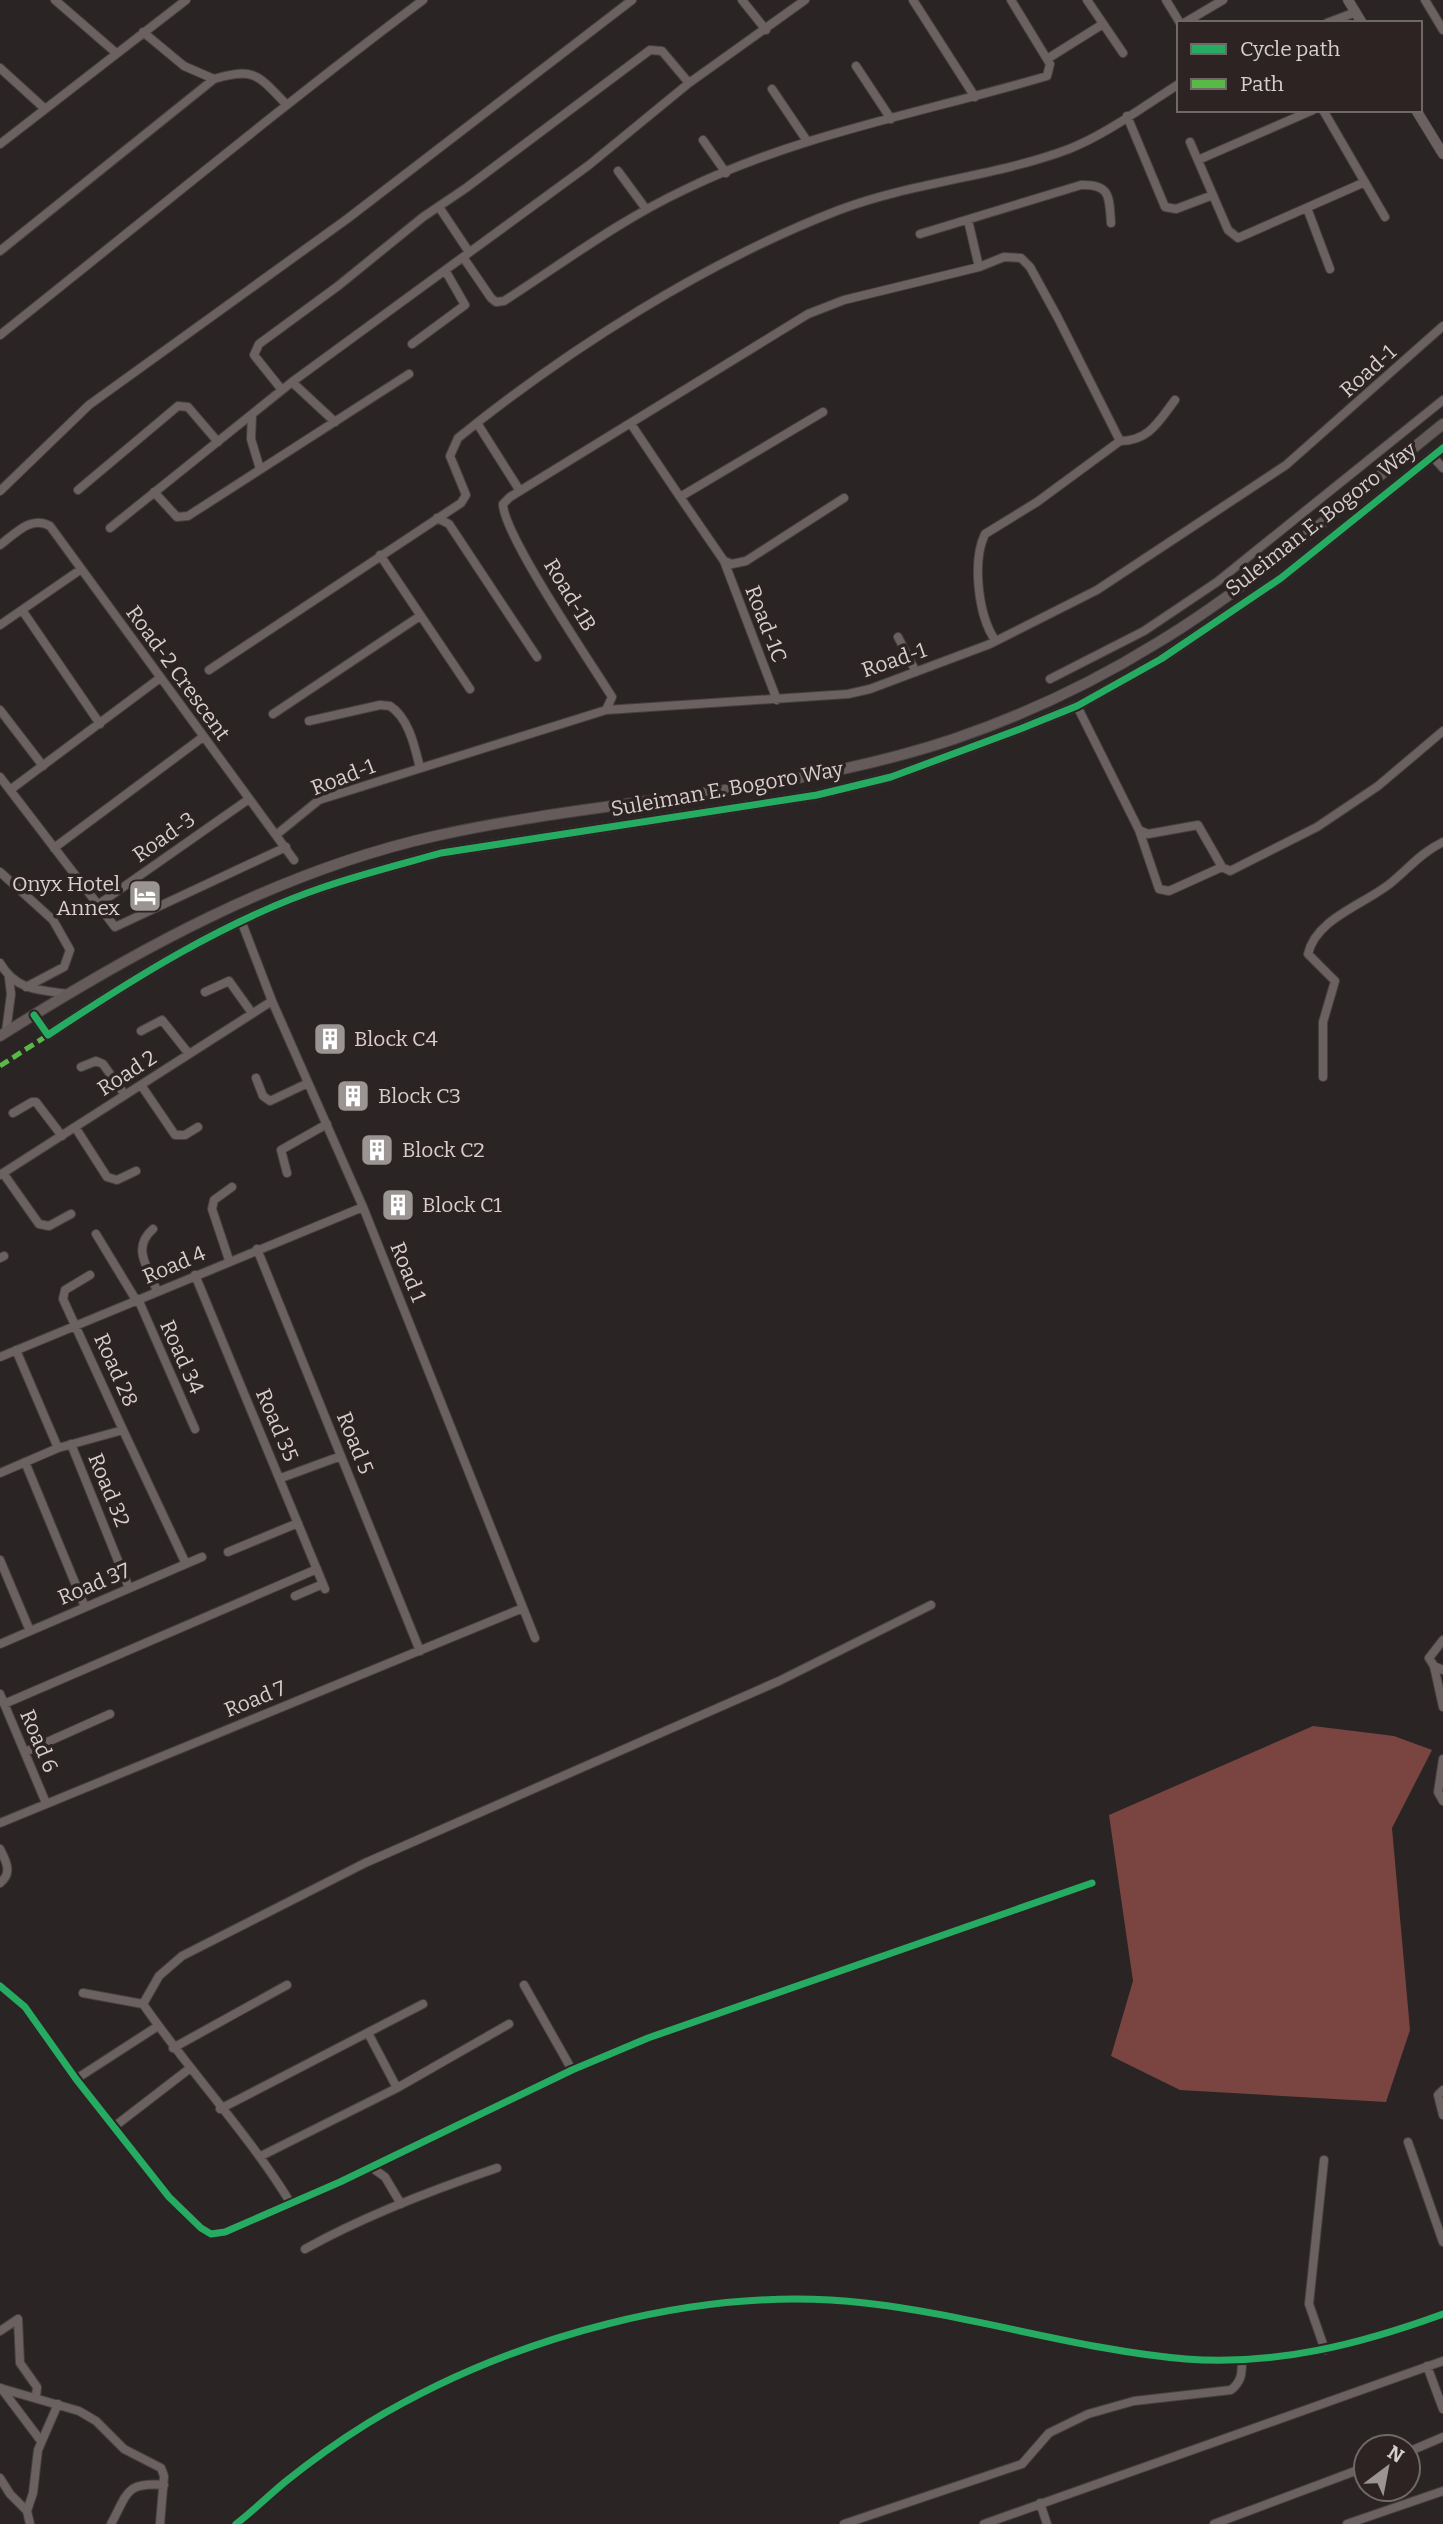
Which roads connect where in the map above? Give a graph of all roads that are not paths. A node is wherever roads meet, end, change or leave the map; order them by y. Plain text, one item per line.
1 (55, 0) edge
2 (423, 0) edge
3 (632, 0) edge
4 (742, 0) edge
5 (805, 0) edge
6 (913, 0) edge
7 (1011, 0) edge
8 (1087, 0) edge
9 (1166, 0) edge
10 (1223, 0) edge
11 (1348, 0) edge
12 (1425, 0) edge
13 (184, 1) edge
14 (1356, 12) junction
15 (1181, 21) edge
16 (1186, 21) edge
17 (1332, 21) edge
18 (1361, 21) edge
19 (1103, 24) junction
20 (766, 30) junction
21 (1443, 30) edge
22 (143, 32) junction
23 (115, 52) junction
24 (1123, 53) dead end
25 (1047, 59) junction
26 (856, 66) dead end
27 (0, 68) edge
28 (214, 79) junction
29 (689, 83) junction
30 (1177, 85) edge
31 (772, 89) dead end
32 (975, 97) junction
33 (285, 103) junction
34 (44, 108) junction
35 (1308, 112) edge
36 (1324, 112) edge
37 (1417, 112) edge
38 (1127, 116) junction
39 (891, 119) junction
40 (703, 140) dead end
41 (807, 141) junction
42 (1190, 142) dead end
43 (0, 144) edge
44 (1443, 154) edge
45 (1198, 160) junction
46 (618, 171) dead end
47 (726, 173) junction
48 (1365, 182) junction
49 (1213, 195) junction
50 (439, 207) junction
51 (1307, 208) junction
52 (646, 209) junction
53 (1385, 217) dead end
54 (968, 220) junction
55 (1111, 223) dead end
56 (920, 234) dead end
57 (0, 251) edge
58 (466, 255) junction
59 (979, 267) junction
60 (445, 270) junction
61 (1330, 270) dead end
62 (1443, 326) edge
63 (0, 335) edge
64 (412, 344) dead end
65 (409, 374) dead end
66 (292, 382) junction
67 (282, 390) junction
68 (1175, 400) dead end
69 (1443, 400) edge
70 (823, 412) dead end
71 (251, 415) junction
72 (335, 422) junction
73 (477, 423) junction
74 (631, 424) junction
75 (1443, 424) edge
76 (1120, 441) junction
77 (218, 442) junction
78 (1443, 448) edge
79 (1432, 456) junction
80 (1443, 468) edge
81 (261, 469) junction
82 (78, 490) dead end
83 (0, 491) edge
84 (520, 491) junction
85 (154, 492) junction
86 (680, 497) junction
87 (844, 498) dead end
88 (437, 518) junction
89 (110, 528) dead end
90 (0, 545) edge
91 (380, 555) junction
92 (724, 561) junction
93 (80, 570) junction
94 (22, 610) junction
95 (420, 616) junction
96 (0, 625) edge
97 (898, 637) dead end
98 (995, 639) dead end
99 (537, 657) dead end
100 (209, 670) dead end
101 (916, 672) junction
102 (160, 678) junction
103 (1050, 679) dead end
104 (470, 689) dead end
105 (777, 700) junction
106 (1077, 706) junction
107 (0, 710) edge
108 (606, 710) junction
109 (273, 714) dead end
110 (309, 721) dead end
111 (100, 724) junction
112 (1443, 731) edge
113 (204, 737) junction
114 (43, 766) junction
115 (420, 768) junction
116 (0, 777) edge
117 (10, 790) junction
118 (249, 799) junction
119 (276, 835) junction
120 (1146, 837) junction
121 (1443, 842) edge
122 (286, 847) junction
123 (54, 848) junction
124 (294, 860) dead end
125 (1222, 866) junction
126 (0, 872) edge
127 (99, 904) junction
128 (242, 923) junction
129 (0, 963) edge
130 (9, 978) junction
131 (26, 987) junction
132 (205, 992) dead end
133 (69, 994) junction
134 (272, 1001) junction
135 (253, 1013) junction
136 (34, 1015) junction
137 (141, 1031) dead end
138 (3, 1034) edge
139 (189, 1054) junction
140 (80, 1067) dead end
141 (1323, 1077) dead end
142 (256, 1078) dead end
143 (309, 1083) junction
144 (141, 1085) junction
145 (125, 1095) junction
146 (13, 1112) dead end
147 (327, 1124) junction
148 (75, 1127) junction
149 (198, 1127) dead end
150 (62, 1136) junction
151 (136, 1171) dead end
152 (287, 1173) dead end
153 (2, 1174) edge
154 (232, 1187) dead end
155 (363, 1206) junction
156 (71, 1214) dead end
157 (153, 1229) dead end
158 (96, 1234) dead end
159 (257, 1249) junction
160 (229, 1261) junction
161 (90, 1275) dead end
162 (195, 1275) junction
163 (157, 1291) junction
164 (137, 1299) junction
165 (76, 1325) junction
166 (16, 1350) junction
167 (0, 1357) edge
168 (195, 1429) dead end
169 (123, 1430) junction
170 (71, 1444) junction
171 (58, 1448) junction
172 (341, 1456) junction
173 (25, 1462) junction
174 (0, 1473) edge
175 (281, 1478) junction
176 (298, 1523) junction
177 (228, 1552) dead end
178 (202, 1556) dead end
179 (0, 1560) edge
180 (186, 1564) junction
181 (317, 1569) junction
182 (129, 1588) junction
183 (295, 1596) dead end
184 (931, 1605) dead end
185 (85, 1607) junction
186 (523, 1608) junction
187 (30, 1631) junction
188 (536, 1638) dead end
189 (1443, 1640) edge
190 (0, 1644) edge
191 (420, 1651) junction
192 (1434, 1666) junction
193 (1443, 1670) edge
194 (0, 1694) edge
195 (4, 1704) junction
196 (1443, 1707) edge
197 (110, 1714) dead end
198 (25, 1752) junction
199 (1443, 1759) edge
200 (1443, 1801) edge
201 (46, 1803) junction
202 (0, 1823) edge
203 (0, 1849) edge
204 (0, 1883) edge
205 (1092, 1883) dead end
206 (287, 1985) dead end
207 (523, 1985) dead end
208 (0, 1986) edge
209 (83, 1993) dead end
210 (143, 2004) junction
211 (423, 2004) dead end
212 (509, 2024) dead end
213 (158, 2026) junction
214 (368, 2033) junction
215 (173, 2048) junction
216 (189, 2069) junction
217 (572, 2070) junction
218 (76, 2079) junction
219 (397, 2088) junction
220 (1443, 2090) edge
221 (220, 2109) junction
222 (1443, 2115) edge
223 (115, 2126) junction
224 (1408, 2142) dead end
225 (261, 2156) junction
226 (1324, 2160) dead end
227 (371, 2167) junction
228 (497, 2168) dead end
229 (290, 2202) junction
230 (401, 2204) junction
231 (1443, 2242) edge
232 (305, 2249) dead end
233 (1443, 2314) edge
234 (0, 2332) edge
235 (1325, 2350) junction
236 (1242, 2359) junction
237 (1443, 2361) edge
238 (1427, 2366) junction
239 (1, 2388) edge
240 (36, 2397) junction
241 (58, 2404) junction
242 (1443, 2409) edge
243 (1443, 2437) edge
244 (41, 2441) junction
245 (1422, 2446) edge
246 (1352, 2472) edge
247 (0, 2478) edge
248 (164, 2485) junction
249 (1443, 2491) edge
250 (1040, 2503) junction
251 (27, 2511) junction
252 (30, 2524) edge
253 (111, 2524) edge
254 (160, 2524) edge
255 (236, 2524) edge
256 (844, 2524) edge
257 (984, 2524) edge
258 (1047, 2524) edge
259 (1214, 2524) edge
260 (1347, 2524) edge

1 - 23 street
2 - 33 street
3 - 83 street
4 - 20 street
5 - 20 street
6 - 32 street
7 - 25 street
8 - 19 street
9 - 15 street
10 - 16 street
11 - 14 street
12 - 21 street
13 - 22 street
14 - 17 street
14 - 18 street
19 - 24 street
19 - 25 street
20 - 29 street
22 - 23 street
22 - 28 street
23 - 34 street
25 - 32 street
26 - 39 street
27 - 34 street
28 - 33 street
28 - 57 street
29 - 50 street
29 - 58 street
30 - 38 street
31 - 41 street
32 - 39 street
33 - 63 street
34 - 43 street
35 - 45 street
36 - 48 street
37 - 44 street
38 - 49 street
38 - 73 street
39 - 41 street
40 - 47 street
41 - 47 street
42 - 45 street
45 - 49 street
46 - 52 street
47 - 52 street
48 - 51 street
48 - 53 street
49 - 51 street
50 - 58 street
50 - 67 street
51 - 61 street
52 - 58 street
54 - 55 street
54 - 56 street
54 - 59 street
58 - 60 street
59 - 74 street
59 - 76 street
60 - 64 street
60 - 66 street
62 - 101 street, Road-1
65 - 72 street
66 - 67 street
66 - 72 street
67 - 71 street
68 - 76 street
69 - 103 street
70 - 86 street
71 - 77 street
71 - 81 street
72 - 81 street
73 - 84 street
73 - 88 street
74 - 84 street
74 - 86 street, Road-1C
75 - 133 main road, Suleiman E. Bogoro Way
76 - 98 street
77 - 82 street
77 - 85 street
78 - 79 street, Suleiman E. Bogoro Way
79 - 80 street
79 - 106 street, Suleiman E. Bogoro Way
81 - 85 street
84 - 108 street, Road-1B
85 - 89 street
86 - 92 street, Road-1C
87 - 92 street
88 - 91 street
88 - 99 street
90 - 93 street, Road-2 Crescent
91 - 95 street
91 - 100 street
92 - 105 street, Road-1C
93 - 94 street
93 - 102 street, Road-2 Crescent
94 - 96 street
94 - 111 street
95 - 104 street
95 - 109 street
97 - 101 street
101 - 105 street, Road-1
102 - 111 street
102 - 113 street, Road-2 Crescent
105 - 108 street, Road-1
106 - 120 street
106 - 128 street, Suleiman E. Bogoro Way
107 - 114 street
108 - 115 street, Road-1
110 - 115 street
111 - 114 street
112 - 125 street
113 - 118 street, Road-2 Crescent
113 - 123 street
114 - 117 street
115 - 119 street, Road-1
116 - 117 street
117 - 123 street
118 - 119 street, Road-2 Crescent
118 - 127 street, Road-3
119 - 122 street, Road-2 Crescent
120 - 125 street
120 - 125 street
121 - 141 street
122 - 124 street, Road-2 Crescent
122 - 127 street
123 - 127 street
126 - 131 street
128 - 134 street, Road 1
128 - 136 street, Suleiman E. Bogoro Way
129 - 130 street
130 - 131 street
130 - 138 street
131 - 133 street
132 - 135 street
133 - 136 main road, Suleiman E. Bogoro Way
134 - 135 street, Road 2
134 - 143 street, Road 1
135 - 139 street, Road 2
136 - 138 main road, Suleiman E. Bogoro Way
137 - 139 street
139 - 144 street, Road 2
140 - 145 street
142 - 143 street
143 - 147 street, Road 1
144 - 145 street, Road 2
144 - 149 street
145 - 148 street, Road 2
146 - 150 street
147 - 152 street
147 - 155 street, Road 1
148 - 150 street, Road 2
148 - 151 street
150 - 153 street, Road 2
153 - 156 street
154 - 160 street
155 - 159 street, Road 4
155 - 186 street, Road 1
157 - 163 street
158 - 164 street, Road 34
159 - 160 street, Road 4
159 - 172 street, Road 5
160 - 162 street, Road 4
161 - 165 street, Road 28
162 - 163 street, Road 4
162 - 175 street, Road 35
163 - 164 street, Road 4
164 - 165 street, Road 4
164 - 168 street, Road 34
165 - 166 street, Road 4
165 - 169 street, Road 28
166 - 167 street, Road 4
166 - 171 street
169 - 170 street
169 - 180 street, Road 28
170 - 171 street
170 - 182 street, Road 32
171 - 173 street
172 - 175 street
172 - 191 street, Road 5
173 - 174 street
173 - 185 street
175 - 176 street, Road 35
176 - 177 street
176 - 181 street, Road 35
178 - 180 street, Road 37
179 - 187 street
180 - 182 street, Road 37
181 - 183 street, Road 35
181 - 195 street
182 - 185 street, Road 37
184 - 210 street
185 - 187 street, Road 37
186 - 188 street, Road 1
186 - 191 street, Road 7
187 - 190 street, Road 37
189 - 192 street
191 - 201 street, Road 7
192 - 193 street
192 - 196 street
194 - 195 street, Road 6
195 - 198 street, Road 6
197 - 198 street
198 - 201 street, Road 6
199 - 200 street
201 - 202 street, Road 7
203 - 204 street
205 - 217 street
206 - 215 street
207 - 217 street
208 - 218 street
209 - 210 street
210 - 213 street
211 - 214 street
212 - 219 street
213 - 215 street
213 - 218 street
214 - 219 street
214 - 221 street
215 - 216 street
216 - 221 street
216 - 223 street
217 - 227 street
218 - 223 street
219 - 225 street
220 - 222 street
221 - 225 street
223 - 229 street
224 - 231 street
225 - 229 street
226 - 235 street
227 - 229 street
227 - 230 street
228 - 230 street
230 - 232 street
233 - 235 street
234 - 240 street
235 - 236 street
236 - 255 street
236 - 256 street
237 - 238 street
238 - 242 street
238 - 250 street
239 - 240 street
239 - 244 street
240 - 241 street
241 - 244 street
241 - 248 street
243 - 245 street
244 - 251 street
246 - 259 street
247 - 251 street
248 - 253 street
248 - 254 street
249 - 260 street
250 - 257 street
250 - 258 street
251 - 252 street

